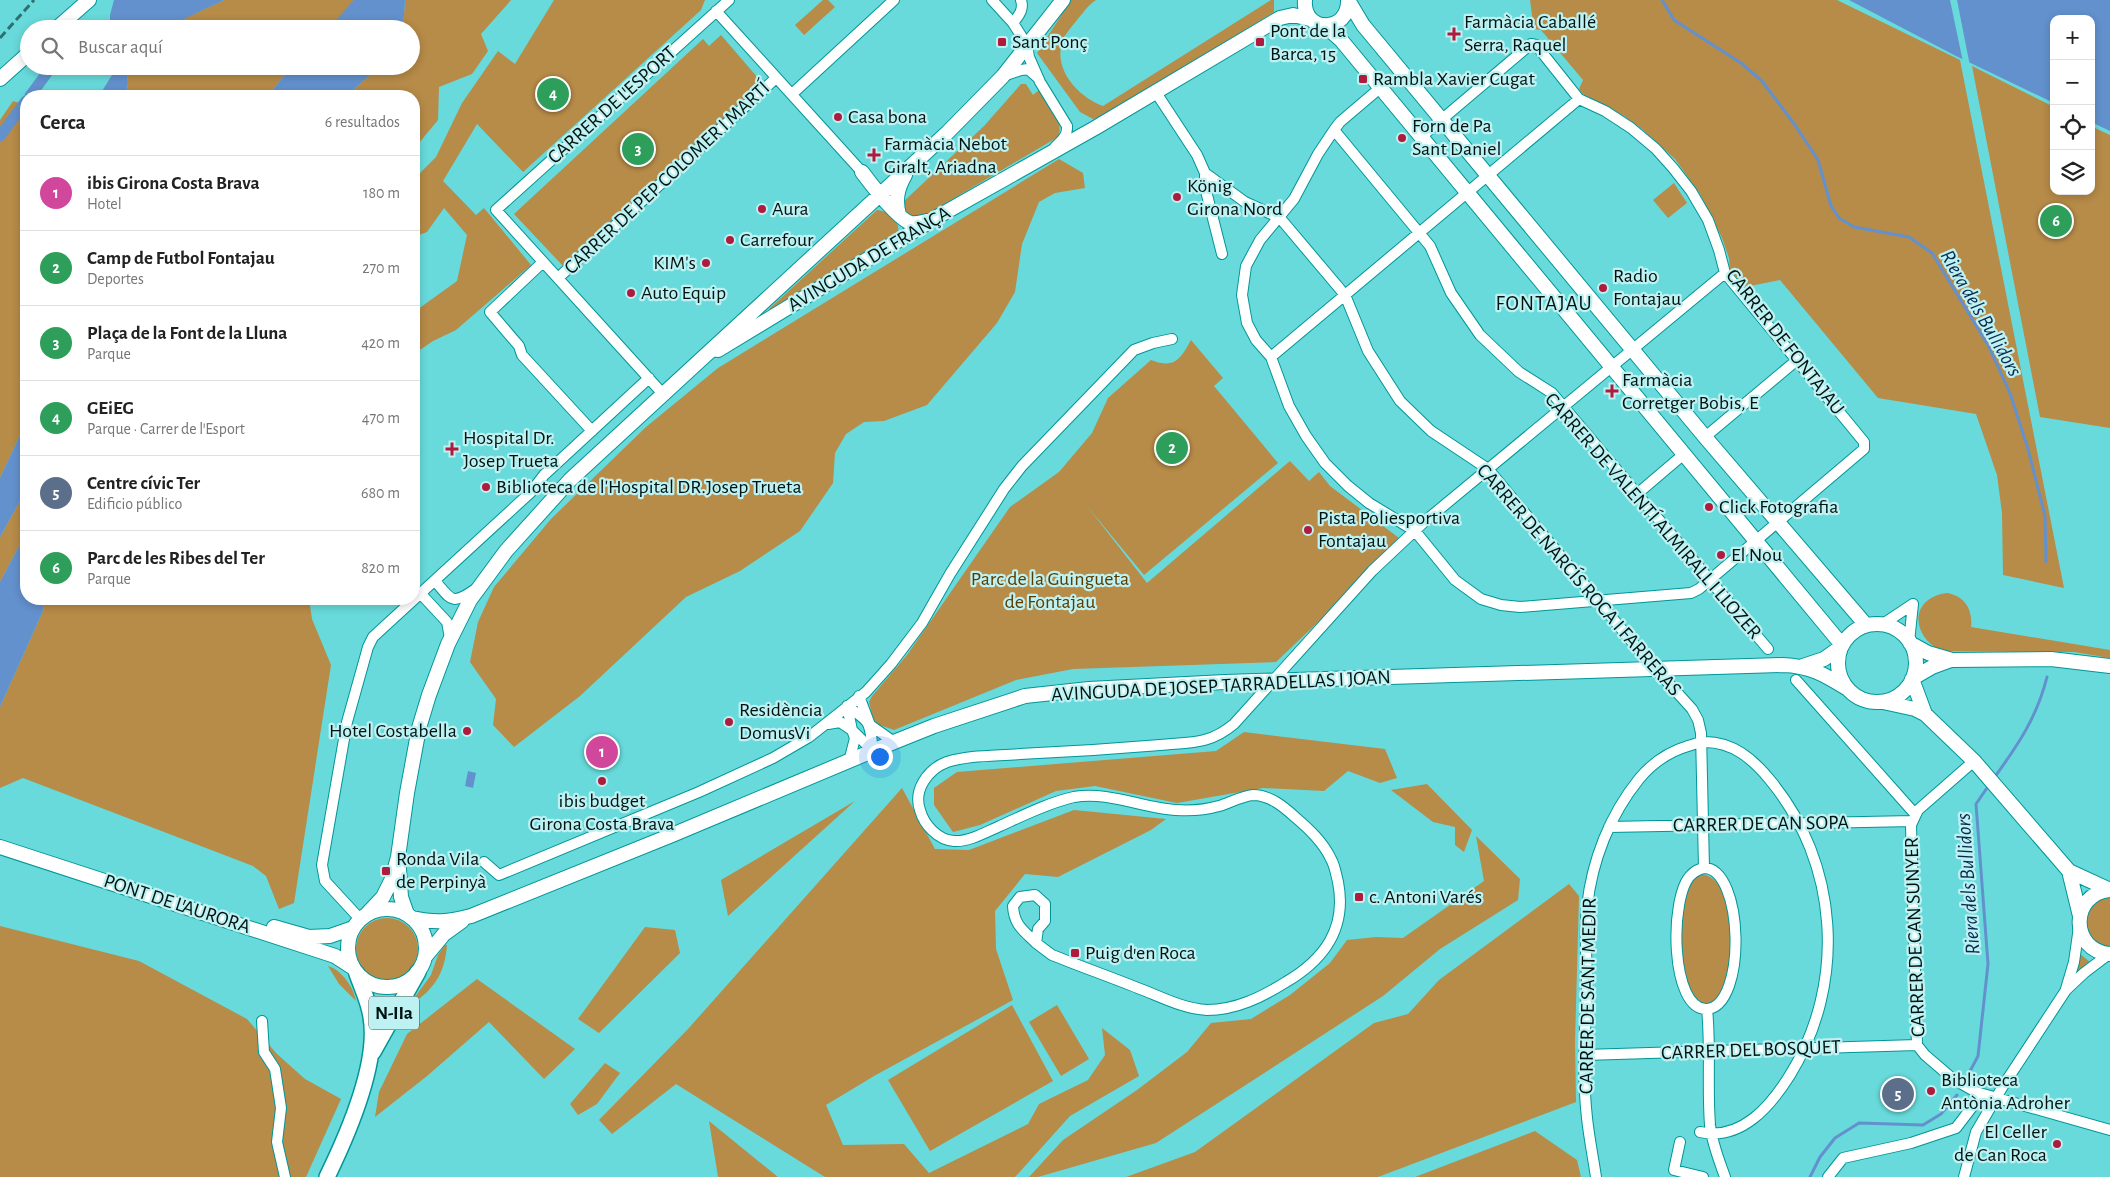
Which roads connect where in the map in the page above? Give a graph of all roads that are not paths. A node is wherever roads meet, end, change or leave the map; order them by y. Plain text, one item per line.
1 (89, 0) edge
2 (729, 0) edge
3 (894, 0) edge
4 (992, 0) edge
5 (1021, 0) edge
6 (1063, 0) edge
7 (1305, 0) edge
8 (1348, 0) edge
9 (716, 11) junction
10 (1310, 19) junction
11 (66, 20) edge
12 (1013, 23) junction
13 (1324, 25) junction
14 (1027, 45) junction
15 (20, 61) edge
16 (1003, 76) junction
17 (1038, 77) junction
18 (776, 78) junction
19 (0, 79) edge
20 (1380, 88) junction
21 (1155, 91) junction
22 (792, 94) junction
23 (1580, 99) junction
24 (1442, 119) junction
25 (1334, 130) junction
26 (1421, 137) junction
27 (1048, 154) junction
28 (909, 170) junction
29 (862, 172) junction
30 (1205, 173) junction
31 (1488, 175) junction
32 (1467, 193) junction
33 (879, 195) junction
34 (899, 215) junction
35 (937, 217) junction
36 (1280, 218) junction
37 (1419, 233) junction
38 (1222, 254) dead end
39 (543, 262) junction
40 (1725, 273) junction
41 (558, 278) junction
42 (1345, 295) junction
43 (1172, 339) dead end
44 (1633, 350) junction
45 (1271, 357) junction
46 (1794, 364) junction
47 (692, 366) junction
48 (1612, 368) junction
49 (649, 378) junction
50 (663, 394) junction
51 (1564, 407) junction
52 (592, 431) junction
53 (1705, 437) junction
54 (1684, 454) junction
55 (1488, 470) junction
56 (1637, 494) junction
57 (1779, 523) junction
58 (1415, 531) junction
59 (1403, 541) junction
60 (1422, 541) junction
61 (1756, 542) junction
62 (1710, 580) junction
63 (435, 581) junction
64 (480, 585) junction
65 (421, 594) joint
66 (1599, 602) junction
67 (409, 605) edge
68 (1883, 624) junction
69 (1866, 626) junction
70 (450, 638) junction
71 (1910, 642) junction
72 (1841, 646) junction
73 (1768, 649) dead end
74 (1952, 660) junction
75 (1802, 666) junction
76 (2110, 666) edge
77 (1657, 670) junction
78 (1913, 679) junction
79 (1796, 680) dead end
80 (1273, 681) junction
81 (1848, 689) junction
82 (860, 696) junction
83 (1883, 702) junction
84 (847, 706) junction
85 (1926, 714) junction
86 (824, 725) junction
87 (870, 725) junction
88 (852, 730) junction
89 (894, 742) junction
90 (1701, 742) junction
91 (873, 751) junction
92 (849, 762) junction
93 (1977, 765) junction
94 (1914, 818) junction
95 (1799, 824) junction
96 (1703, 826) junction
97 (1609, 827) junction
98 (0, 838) edge
99 (0, 847) edge
100 (398, 857) junction
101 (484, 862) dead end
102 (1704, 868) junction
103 (2069, 871) junction
104 (2110, 890) edge
105 (410, 916) junction
106 (471, 916) junction
107 (360, 920) junction
108 (2080, 921) junction
109 (273, 931) junction
110 (1036, 943) junction
111 (2110, 954) edge
112 (425, 957) junction
113 (354, 970) junction
114 (418, 972) junction
115 (2066, 990) junction
116 (1707, 1009) junction
117 (262, 1021) dead end
118 (1917, 1045) junction
119 (1804, 1049) junction
120 (1708, 1052) junction
121 (371, 1055) junction
122 (1584, 1055) junction
123 (1979, 1093) junction
124 (1995, 1098) junction
125 (2110, 1130) edge
126 (1700, 1132) dead end
127 (1712, 1134) junction
128 (1680, 1142) dead end
129 (285, 1177) edge
130 (327, 1177) edge
131 (1596, 1177) edge
132 (1703, 1177) edge
133 (1725, 1177) edge
134 (1828, 1177) edge
135 (1964, 1177) edge

1 - 11 main road
2 - 9 street, CARRER DE L'ESPORT
3 - 22 street
4 - 12 street
5 - 12 street
6 - 14 main road, AVINGUDA DE FRANÇA
7 - 10 main road
8 - 13 main road
8 - 24 main road
9 - 18 street
9 - 39 street, CARRER DE L'ESPORT
10 - 13 main road, N-IIa
10 - 21 main road, N-IIa
12 - 14 street
13 - 20 main road
14 - 16 main road, AVINGUDA DE FRANÇA
14 - 17 street
15 - 19 main road
16 - 17 street
16 - 28 main road, AVINGUDA DE FRANÇA
17 - 27 street
18 - 22 street
18 - 41 street, CARRER DE PEP COLOMER I MARTÍ
20 - 25 street
20 - 26 main road
21 - 27 main road, N-IIa
21 - 30 street
22 - 29 street
23 - 24 street, CARRER DE FONTAJAU
23 - 31 street
23 - 40 street, CARRER DE FONTAJAU
24 - 26 street
24 - 31 main road
25 - 36 street
25 - 37 street, CARRER DE VALENTÍ ALMIRALL I LLOZER
26 - 32 main road
27 - 35 main road, AVINGUDA DE FRANÇA / N-IIa
28 - 29 main road
28 - 33 main road, AVINGUDA DE FRANÇA
28 - 34 main road
29 - 33 main road
30 - 36 street
30 - 38 street
31 - 32 street
31 - 44 main road
32 - 37 street
32 - 48 main road
33 - 34 main road
33 - 47 main road, AVINGUDA DE FRANÇA
34 - 35 main road
35 - 47 main road, AVINGUDA DE FRANÇA / N-IIa
36 - 42 street, CARRER DE NARCÍS ROCA I FARRERAS
36 - 45 street
37 - 42 street
37 - 51 street, CARRER DE VALENTÍ ALMIRALL I LLOZER
39 - 41 street
39 - 52 street
40 - 44 street
40 - 46 street, CARRER DE FONTAJAU
41 - 49 street
42 - 45 street
42 - 55 street, CARRER DE NARCÍS ROCA I FARRERAS
43 - 82 street
44 - 48 street
44 - 53 main road
45 - 58 street
46 - 53 street
46 - 57 street, CARRER DE FONTAJAU
47 - 50 main road, AVINGUDA DE FRANÇA / N-IIa
48 - 51 street
48 - 54 main road
49 - 50 street
49 - 52 street
50 - 64 main road, AVINGUDA DE FRANÇA / N-IIa
51 - 55 street
51 - 56 street, CARRER DE VALENTÍ ALMIRALL I LLOZER
52 - 63 street
53 - 57 main road
54 - 56 street
54 - 61 main road
55 - 58 street
55 - 66 street, CARRER DE NARCÍS ROCA I FARRERAS
56 - 62 street, CARRER DE VALENTÍ ALMIRALL I LLOZER
57 - 61 street, CARRER DE FONTAJAU
57 - 69 main road
58 - 59 street
58 - 60 street, CARRER DE FONTAJAU
59 - 60 street
59 - 80 street
60 - 66 street, CARRER DE FONTAJAU
61 - 62 street, CARRER DE FONTAJAU
61 - 72 main road
62 - 66 street, CARRER DE FONTAJAU
62 - 73 street, CARRER DE VALENTÍ ALMIRALL I LLOZER
63 - 64 street
63 - 65 street
64 - 70 main road, AVINGUDA DE FRANÇA / N-IIa
65 - 70 street
66 - 77 street, CARRER DE NARCÍS ROCA I FARRERAS
67 - 107 street
68 - 69 main road
68 - 71 main road
68 - 71 street
69 - 72 main road
70 - 100 main road, AVINGUDA DE FRANÇA / N-IIa
71 - 74 main road
71 - 78 main road
72 - 75 main road, AVINGUDA DE JOSEP TARRADELLAS I JOAN
72 - 81 main road
74 - 76 main road
74 - 78 main road
75 - 77 main road, AVINGUDA DE JOSEP TARRADELLAS I JOAN
75 - 81 main road, AVINGUDA DE JOSEP TARRADELLAS I JOAN
77 - 80 main road, AVINGUDA DE JOSEP TARRADELLAS I JOAN
77 - 90 street, CARRER DE NARCÍS ROCA I FARRERAS
78 - 83 main road
78 - 85 main road
79 - 94 street
80 - 89 main road, AVINGUDA DE JOSEP TARRADELLAS I JOAN
80 - 110 street
81 - 83 main road
82 - 84 street
82 - 87 street
83 - 85 main road
84 - 86 street
84 - 87 street
84 - 88 street
85 - 93 main road
86 - 88 street
86 - 101 street
87 - 89 street
87 - 91 street
88 - 91 street
88 - 92 street
89 - 91 main road, AVINGUDA DE JOSEP TARRADELLAS I JOAN
90 - 95 street
90 - 96 street, CARRER DE NARCÍS ROCA I FARRERAS
90 - 97 street, CARRER DE SANT MEDIR
91 - 92 main road, AVINGUDA DE JOSEP TARRADELLAS I JOAN
92 - 106 main road, AVINGUDA DE JOSEP TARRADELLAS I JOAN
93 - 94 street, CARRER DE CAN SUNYER
93 - 103 main road
94 - 95 street, CARRER DE CAN SOPA
94 - 118 street, CARRER DE CAN SUNYER
95 - 96 street, CARRER DE CAN SOPA
95 - 119 street
96 - 97 street, CARRER DE CAN SOPA
96 - 102 street, CARRER DE NARCÍS ROCA I FARRERAS
97 - 122 street, CARRER DE SANT MEDIR
98 - 109 main road, PONT DE L'AURORA
99 - 109 main road, PONT DE L'AURORA
100 - 105 main road, AVINGUDA DE FRANÇA / N-IIa
100 - 107 main road, AVINGUDA DE FRANÇA / N-IIa
102 - 116 street
102 - 116 street
103 - 104 main road
103 - 108 main road
104 - 108 main road
105 - 106 main road, AVINGUDA DE JOSEP TARRADELLAS I JOAN
105 - 107 main road
105 - 112 main road, N-IIa
106 - 112 main road, AVINGUDA DE JOSEP TARRADELLAS I JOAN
107 - 109 main road, PONT DE L'AURORA
107 - 113 main road, N-IIa
108 - 111 main road
108 - 115 street
109 - 113 main road, PONT DE L'AURORA
110 - 110 street
111 - 115 street
112 - 114 main road, N-IIa
113 - 114 main road, N-IIa
113 - 121 main road, N-IIa
114 - 121 main road, N-IIa
115 - 124 street
116 - 120 street
117 - 129 street
118 - 119 street, CARRER DEL BOSQUET
118 - 123 street, CARRER DE CAN SUNYER
119 - 120 street, CARRER DEL BOSQUET
119 - 127 street
120 - 122 street, CARRER DEL BOSQUET
120 - 127 street
121 - 130 main road, N-IIa
122 - 131 street, CARRER DE SANT MEDIR
123 - 124 street, CARRER DE CAN SUNYER
123 - 134 street
124 - 125 street, CARRER DE CAN SUNYER
124 - 135 street
126 - 127 street
127 - 133 street
128 - 132 street

